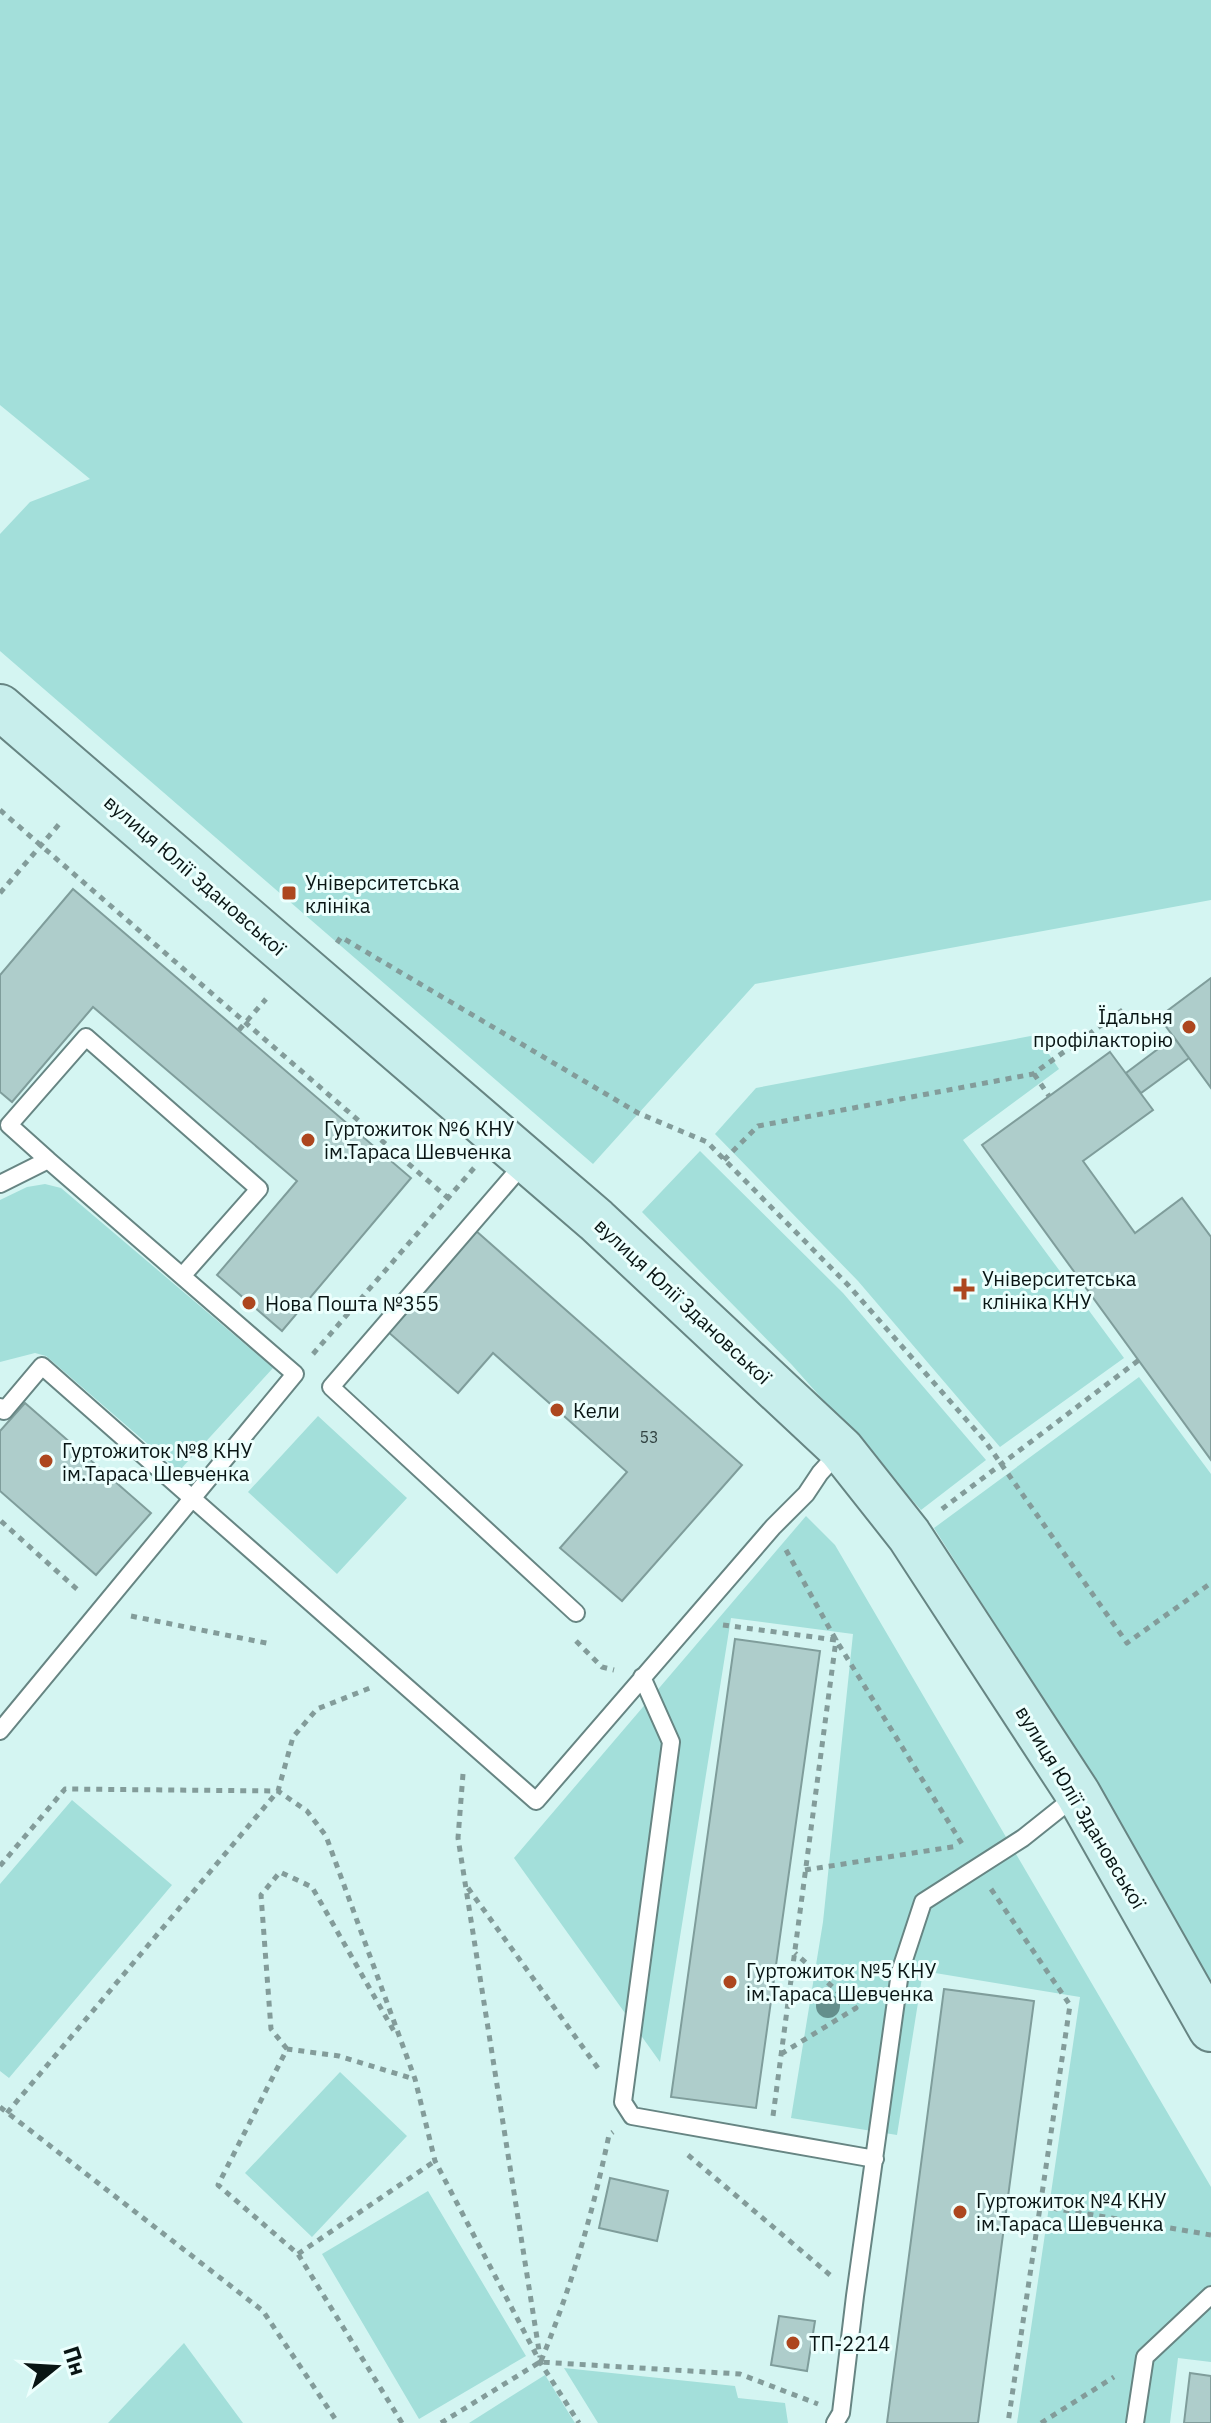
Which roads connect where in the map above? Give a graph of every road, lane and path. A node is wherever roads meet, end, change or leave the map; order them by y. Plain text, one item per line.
1 (0, 707) edge
2 (0, 810) edge
3 (61, 822) dead end
4 (41, 846) junction
5 (0, 893) edge
6 (341, 937) dead end
7 (266, 999) dead end
8 (1124, 1009) dead end
9 (245, 1023) junction
10 (239, 1030) dead end
11 (1033, 1074) junction
12 (1049, 1096) dead end
13 (514, 1148) junction
14 (48, 1160) junction
15 (724, 1160) junction
16 (0, 1184) edge
17 (448, 1198) junction
18 (183, 1275) junction
19 (1139, 1360) dead end
20 (295, 1374) junction
21 (0, 1407) edge
22 (841, 1449) junction
23 (1001, 1464) junction
24 (190, 1499) junction
25 (1, 1521) edge
26 (773, 1527) junction
27 (909, 1535) junction
28 (1211, 1583) edge
29 (100, 1609) junction
30 (576, 1613) joint
31 (691, 1621) junction
32 (836, 1640) junction
33 (271, 1644) dead end
34 (395, 1677) junction
35 (642, 1677) junction
36 (0, 1731) edge
37 (465, 1739) junction
38 (278, 1791) junction
39 (1078, 1794) junction
40 (1023, 1838) junction
41 (963, 1845) junction
42 (0, 1866) edge
43 (977, 1868) junction
44 (805, 1870) junction
45 (468, 1887) junction
46 (794, 1952) junction
47 (1211, 2029) edge
48 (404, 2048) junction
49 (287, 2049) junction
50 (781, 2054) junction
51 (415, 2079) junction
52 (0, 2107) edge
53 (633, 2112) junction
54 (7, 2113) junction
55 (770, 2141) junction
56 (875, 2159) junction
57 (435, 2161) junction
58 (1040, 2206) junction
59 (1211, 2235) edge
60 (298, 2254) junction
61 (1211, 2295) edge
62 (855, 2296) junction
63 (1145, 2357) junction
64 (540, 2362) junction
65 (838, 2418) edge
66 (338, 2423) edge
67 (402, 2423) edge
68 (441, 2423) edge
69 (579, 2423) edge
70 (1008, 2423) edge
71 (1041, 2423) edge
72 (1135, 2423) edge

1 - 13 street, вулиця Юлії Здановської
2 - 4 path
3 - 4 path
4 - 5 path
4 - 9 path
6 - 15 path
7 - 9 path
8 - 11 path
9 - 10 path
9 - 17 path
11 - 12 path
11 - 15 path
13 - 17 path
13 - 22 street, вулиця Юлії Здановської
13 - 30 lane
14 - 16 lane
14 - 18 lane
14 - 18 lane
15 - 23 path
17 - 20 path
18 - 20 lane
19 - 23 path
20 - 24 lane
21 - 24 lane
22 - 26 lane
22 - 27 street, вулиця Юлії Здановської
23 - 27 path
23 - 28 path
24 - 29 lane
24 - 34 lane
25 - 29 path
26 - 31 lane
26 - 32 path
27 - 39 street, вулиця Юлії Здановської
29 - 33 path
29 - 36 lane
30 - 35 path
31 - 32 path
31 - 35 lane
32 - 41 path
32 - 44 path
34 - 37 lane
34 - 38 path
35 - 37 lane
35 - 53 lane
37 - 45 path
38 - 42 path
38 - 48 path
38 - 54 path
39 - 40 lane
39 - 47 street, вулиця Юлії Здановської
40 - 41 path
40 - 43 lane
41 - 43 path
41 - 44 path
43 - 56 lane
43 - 58 path
44 - 46 path
45 - 53 path
45 - 64 path
46 - 50 path
46 - 50 path
48 - 49 path
48 - 51 path
49 - 51 path
49 - 60 path
50 - 55 path
51 - 57 path
52 - 54 path
53 - 55 lane
53 - 62 path
53 - 64 path
54 - 66 path
55 - 56 lane
56 - 62 lane
57 - 60 path
57 - 64 path
58 - 59 path
58 - 70 path
60 - 67 path
61 - 63 lane
62 - 65 lane
63 - 71 path
63 - 72 lane
64 - 65 path
64 - 68 path
64 - 69 path

